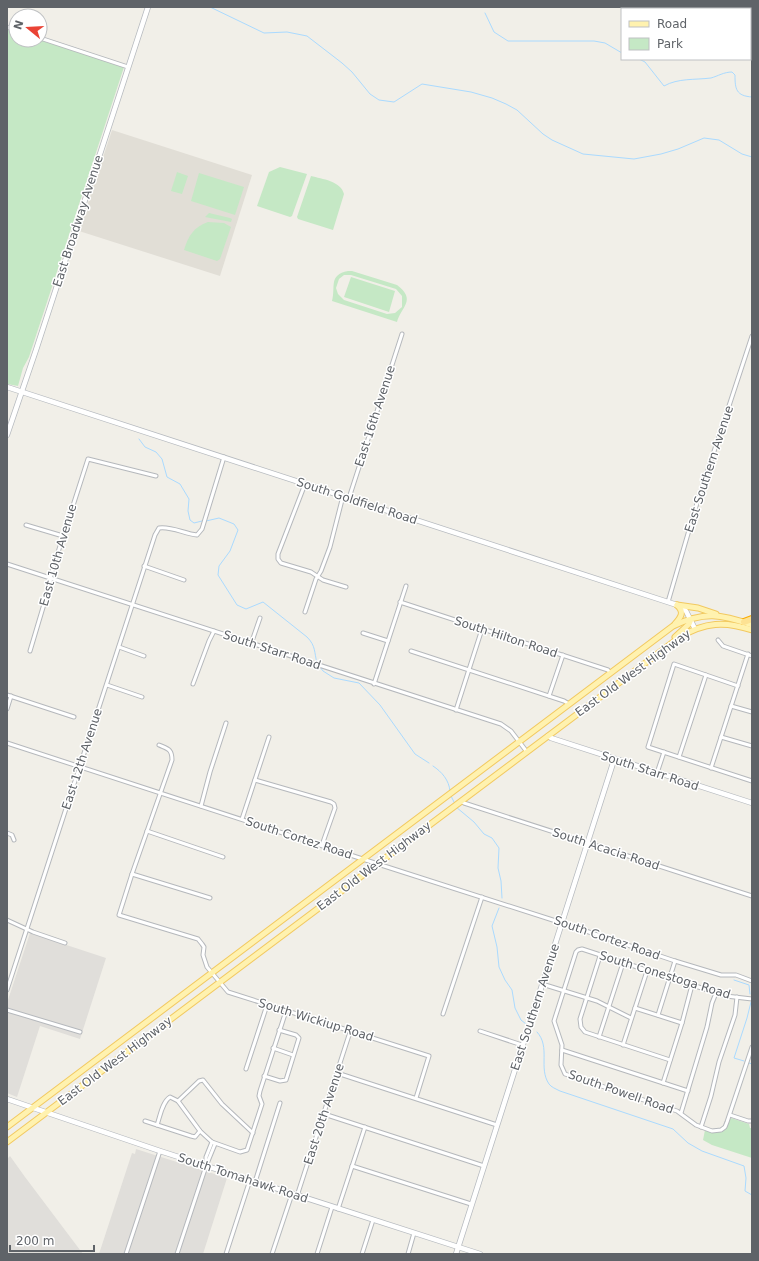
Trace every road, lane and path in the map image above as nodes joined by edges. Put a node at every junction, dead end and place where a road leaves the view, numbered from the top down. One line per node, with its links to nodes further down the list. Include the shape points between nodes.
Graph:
1 (148, 7): 3 (main road, East Broadway Avenue)
2 (48, 41): 3 (street)
3 (128, 66): 7 (main road, East Broadway Avenue)
4 (402, 334): 13 (street, East 16th Avenue)
5 (752, 336): 24 (street, East Southern Avenue, via 697,503)
6 (7, 387): 7 (main road, South Goldfield Road)
7 (22, 392): 8 (main road, East Broadway Avenue); 9 (main road, South Goldfield Road)
8 (7, 435)
9 (224, 458): 11 (main road, South Goldfield Road); 17 (street, East 12th Avenue, via 202,529 197,534 190,534 159,528 154,535)
10 (156, 476): 15 (street, East 10th Avenue, via 88,459)
11 (305, 484): 12 (main road, South Goldfield Road); 18 (street, via 278,559)
12 (343, 496): 13 (main road, South Goldfield Road); 18 (street, via 330,547)
13 (349, 498): 24 (main road, South Goldfield Road)
14 (26, 525): 15 (street)
15 (63, 536): 19 (street, East 10th Avenue)
16 (7, 564): 19 (street, South Starr Road)
17 (144, 566): 20 (street); 25 (street, East 12th Avenue)
18 (318, 577): 22 (street); 27 (street)
19 (51, 578): 25 (street, South Starr Road); 44 (street, East 10th Avenue)
20 (184, 580)
21 (406, 586): 23 (street)
22 (346, 588)
23 (400, 602): 35 (street, South Hilton Road); 41 (street)
24 (668, 602): 26 (main road, South Goldfield Road)
25 (133, 605): 38 (street, South Starr Road); 43 (street, East 12th Avenue)
26 (677, 605): 28 (main road, via 698,608); 30 (main road, South Goldfield Road, via 686,611); 34 (main road, via 682,610 682,615)
27 (305, 612)
28 (725, 617): 30 (main road, East Old West Highway); 32 (main road, East Old West Highway)
29 (260, 618): 42 (street)
30 (691, 619): 34 (main road, East Old West Highway); 36 (main road, South Goldfield Road); 46 (main road)
31 (752, 619): 32 (highway)
32 (744, 622): 33 (main road, East Old West Highway)
33 (752, 625)
34 (673, 626): 51 (main road, East Old West Highway)
35 (482, 629): 47 (street, South Hilton Road); 50 (street)
36 (694, 629): 37 (main road, East Old West Highway, via 720,624); 46 (main road, East Old West Highway)
37 (752, 630)
38 (214, 631): 42 (street, South Starr Road); 53 (street)
39 (363, 633): 41 (street)
40 (718, 640): 48 (street, via 724,646)
41 (388, 641): 54 (street)
42 (251, 644): 54 (street, South Starr Road)
43 (119, 647): 49 (street); 55 (street, East 12th Avenue)
44 (30, 651)
45 (411, 651): 50 (street)
46 (660, 651): 68 (main road, East Old West Highway)
47 (563, 655): 51 (street, South Hilton Road, via 608,670); 59 (street)
48 (750, 655): 56 (street)
49 (144, 656)
50 (468, 670): 59 (street); 64 (street)
51 (610, 673): 61 (main road, East Old West Highway)
52 (706, 675): 56 (street); 76 (street, via 674,664 648,747); 77 (street)
53 (193, 684)
54 (374, 684): 64 (street, South Starr Road)
55 (107, 685): 60 (street); 79 (street, East 12th Avenue)
56 (738, 686): 62 (street)
57 (7, 695): 58 (street)
58 (11, 696): 63 (street); 66 (street)
59 (549, 696): 61 (street)
60 (142, 697)
61 (569, 704): 71 (main road, East Old West Highway)
62 (731, 706): 65 (street); 70 (street)
63 (7, 709)
64 (456, 710): 71 (street, South Starr Road, via 504,726)
65 (752, 712)
66 (74, 717)
67 (226, 723): 87 (street)
68 (548, 736): 75 (main road, East Old West Highway); 78 (main road, South Starr Road)
69 (269, 737): 82 (street)
70 (721, 737): 74 (street); 80 (street)
71 (519, 742): 75 (street, South Starr Road); 95 (main road, East Old West Highway)
72 (7, 743): 79 (street, South Cortez Road)
73 (159, 745): 84 (street, via 172,754)
74 (752, 746)
75 (527, 752): 86 (main road, East Old West Highway)
76 (664, 752): 77 (street); 81 (street)
77 (679, 757): 80 (street)
78 (614, 760): 81 (main road, South Starr Road); 92 (main road, East Southern Avenue)
79 (79, 766): 84 (street, South Cortez Road); 103 (street, East 12th Avenue)
80 (711, 768): 83 (street)
81 (657, 773): 85 (main road, South Starr Road)
82 (255, 780): 88 (street); 93 (street, via 334,804 335,808)
83 (752, 781)
84 (161, 792): 87 (street, South Cortez Road); 89 (street)
85 (752, 803)
86 (457, 804): 92 (street, South Acacia Road, via 464,803); 96 (main road, East Old West Highway)
87 (201, 806): 88 (street, South Cortez Road)
88 (242, 819): 93 (street, South Cortez Road)
89 (147, 831): 94 (street); 97 (street)
90 (7, 833): 91 (street, via 12,835)
91 (14, 840)
92 (587, 842): 98 (street, South Acacia Road); 102 (main road, East Southern Avenue)
93 (322, 845): 95 (street, South Cortez Road)
94 (223, 857)
95 (364, 859): 96 (street, South Cortez Road); 109 (main road, East Old West Highway)
96 (377, 864): 99 (street, South Cortez Road); 112 (main road, East Old West Highway)
97 (132, 874): 100 (street); 109 (street, South Wickiup Road, via 119,915 198,939 204,947 204,962)
98 (752, 896)
99 (482, 897): 102 (street, South Cortez Road); 126 (street)
100 (210, 898)
101 (7, 920): 103 (street)
102 (562, 923): 106 (street, South Cortez Road); 113 (main road, East Southern Avenue)
103 (27, 929): 104 (street); 115 (street, East 12th Avenue)
104 (65, 943)
105 (600, 956): 107 (street, South Conestoga Road); 116 (street, South Conestoga Road, via 582,949 578,950); 118 (street)
106 (675, 961): 110 (street); 111 (street, South Cortez Road)
107 (624, 963): 108 (street, South Conestoga Road); 122 (street)
108 (646, 971): 110 (street, South Conestoga Road); 123 (street)
109 (212, 972): 112 (street, South Wickiup Road); 151 (main road, East Old West Highway)
110 (670, 978): 114 (street, South Conestoga Road); 127 (street)
111 (752, 981)
112 (219, 982): 121 (street, South Wickiup Road, via 228,992); 152 (main road, East Old West Highway)
113 (542, 984): 116 (street); 135 (main road, East Southern Avenue)
114 (692, 985): 117 (street, South Conestoga Road); 129 (street)
115 (7, 990)
116 (564, 991): 118 (street); 139 (street, via 554,1020)
117 (716, 993): 119 (street, South Conestoga Road); 146 (street)
118 (586, 998): 122 (street); 134 (street, via 580,1019 581,1027 585,1032)
119 (737, 998): 120 (street, South Conestoga Road); 162 (street, via 735,1015)
120 (752, 998)
121 (267, 1005): 125 (street, South Wickiup Road); 142 (street)
122 (609, 1008): 128 (street); 134 (street)
123 (635, 1008): 127 (street); 128 (street)
124 (7, 1010): 132 (street)
125 (286, 1011): 130 (street); 133 (street, South Wickiup Road)
126 (443, 1014)
127 (658, 1015): 129 (street)
128 (631, 1018): 136 (street)
129 (682, 1023): 141 (street)
130 (280, 1030): 138 (street); 140 (street, via 299,1038)
131 (480, 1031): 135 (street)
132 (80, 1032)
133 (350, 1032): 143 (street, East 20th Avenue); 147 (street, South Wickiup Road, via 429,1056)
134 (600, 1037): 136 (street)
135 (522, 1045): 158 (main road, East Southern Avenue)
136 (623, 1045): 141 (street)
137 (752, 1047): 155 (street)
138 (273, 1048): 140 (street); 144 (street)
139 (562, 1050): 145 (street); 153 (street, South Powell Road, via 561,1065 563,1072 569,1076)
140 (293, 1055): 144 (street, via 284,1081)
141 (670, 1060): 145 (street)
142 (246, 1069)
143 (337, 1073): 147 (street); 154 (street, East 20th Avenue)
144 (264, 1076): 164 (street, via 259,1096 262,1104)
145 (663, 1083): 146 (street)
146 (688, 1091): 153 (street)
147 (416, 1098): 158 (street)
148 (7, 1099): 151 (main road, South Tomahawk Road)
149 (178, 1101): 159 (street, via 167,1098); 163 (street); 164 (street, via 203,1080 222,1104)
150 (280, 1103): 171 (street)
151 (32, 1108): 152 (main road, South Tomahawk Road); 160 (main road, East Old West Highway)
152 (46, 1112): 165 (main road, East Old West Highway); 167 (main road, South Tomahawk Road)
153 (681, 1113): 162 (street, South Powell Road)
154 (324, 1114): 161 (street); 173 (street, East 20th Avenue)
155 (730, 1115): 157 (street); 162 (street, South Powell Road, via 721,1130 712,1131)
156 (145, 1121): 159 (street)
157 (752, 1121)
158 (497, 1124): 170 (main road, East Southern Avenue)
159 (157, 1125): 163 (street, via 191,1136)
160 (7, 1127)
161 (365, 1127): 169 (street); 170 (street)
162 (701, 1127)
163 (200, 1131): 166 (street)
164 (253, 1133): 166 (street, via 246,1152)
165 (7, 1142)
166 (213, 1143): 168 (street)
167 (160, 1151): 168 (main road, South Tomahawk Road); 180 (street)
168 (206, 1166): 171 (main road, South Tomahawk Road); 181 (street)
169 (352, 1166): 174 (street); 176 (street)
170 (484, 1166): 174 (main road, East Southern Avenue)
171 (252, 1181): 172 (main road, South Tomahawk Road); 182 (street)
172 (292, 1194): 173 (main road, South Tomahawk Road); 183 (street)
173 (297, 1196): 175 (main road, South Tomahawk Road)
174 (472, 1204): 179 (main road, East Southern Avenue)
175 (332, 1207): 176 (main road, South Tomahawk Road); 184 (street)
176 (338, 1209): 177 (main road, South Tomahawk Road)
177 (373, 1220): 178 (main road, South Tomahawk Road); 185 (street)
178 (414, 1233): 179 (main road, South Tomahawk Road); 186 (street)
179 (458, 1247): 187 (main road, East Southern Avenue); 188 (main road, South Tomahawk Road)
180 (126, 1254)
181 (177, 1254)
182 (226, 1254)
183 (272, 1254)
184 (317, 1254)
185 (362, 1254)
186 (408, 1254)
187 (456, 1254)
188 (480, 1254)

